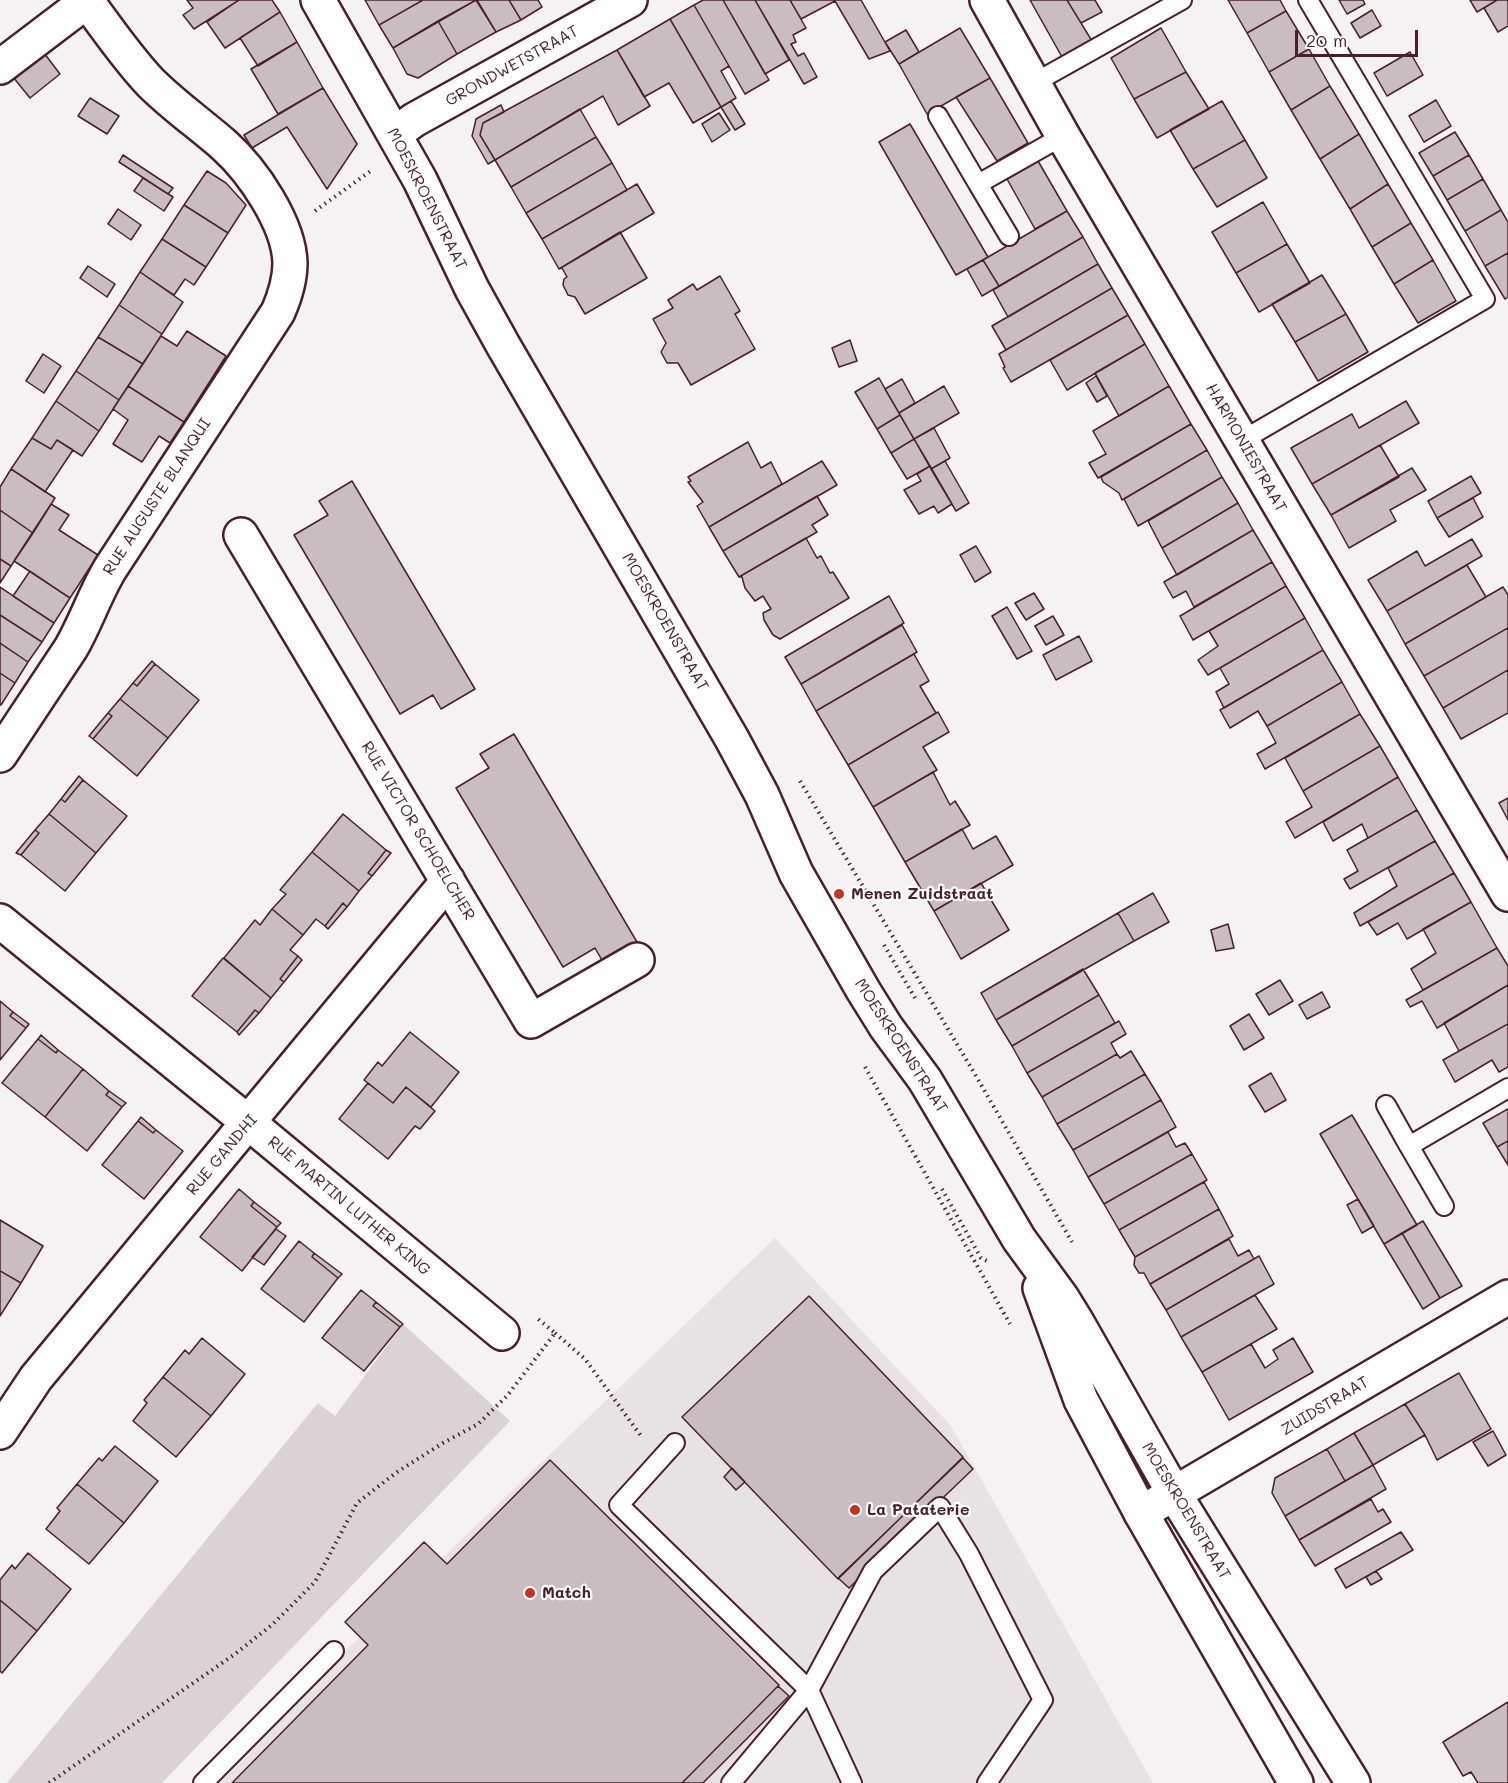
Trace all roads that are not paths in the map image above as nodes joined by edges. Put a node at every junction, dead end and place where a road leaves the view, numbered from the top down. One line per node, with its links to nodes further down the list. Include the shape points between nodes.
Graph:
1 (87, 0): 7 (street); 16 (street, RUE AUGUSTE BLANQUI, via 149,82 243,163 283,233 290,261 289,280 278,312 110,569 82,630)
2 (318, 0): 10 (street, MOESKROENSTRAAT)
3 (630, 0): 10 (street, GRONDWETSTRAAT)
4 (987, 0): 8 (street, HARMONIESTRAAT)
5 (1182, 0): 8 (lane)
6 (1308, 0): 14 (lane, via 1485,299)
7 (0, 67)
8 (1034, 83): 11 (street, HARMONIESTRAAT)
9 (939, 116): 12 (lane)
10 (395, 134): 26 (street, MOESKROENSTRAAT, via 503,345 732,739 814,906 881,1018 931,1090)
11 (1063, 136): 12 (lane); 14 (street, HARMONIESTRAAT)
12 (978, 184): 13 (lane)
13 (1009, 236)
14 (1241, 441): 18 (street, HARMONIESTRAAT)
15 (241, 535): 17 (street, RUE VICTOR SCHOELCHER)
16 (0, 756)
17 (448, 881): 20 (street, RUE VICTOR SCHOELCHER, via 531,1021); 23 (street, RUE GANDHI)
18 (1508, 894)
19 (0, 921): 23 (street, RUE MARTIN LUTHER KING)
20 (637, 960)
21 (1508, 1088): 24 (lane)
22 (1386, 1105): 24 (lane)
23 (249, 1123): 28 (street, RUE MARTIN LUTHER KING); 29 (street, RUE GANDHI, via 36,1378)
24 (1409, 1146): 25 (lane)
25 (1444, 1206)
26 (1019, 1239): 31 (street, MOESKROENSTRAAT, via 1078,1324); 32 (street, MOESKROENSTRAAT, via 1081,1400)
27 (1508, 1298): 31 (street, ZUIDSTRAAT)
28 (502, 1333)
29 (0, 1432)
30 (675, 1443): 34 (lane, via 619,1505)
31 (1175, 1495): 32 (street, ZUIDSTRAAT); 40 (street, MOESKROENSTRAAT)
32 (1141, 1513): 39 (street, MOESKROENSTRAAT)
33 (334, 1651): 35 (lane)
34 (809, 1690): 36 (lane); 37 (lane); 38 (lane, via 873,1571 940,1507 969,1554 1043,1700)
35 (202, 1783)
36 (730, 1783)
37 (852, 1783)
38 (987, 1783)
39 (1296, 1783)
40 (1353, 1783)

